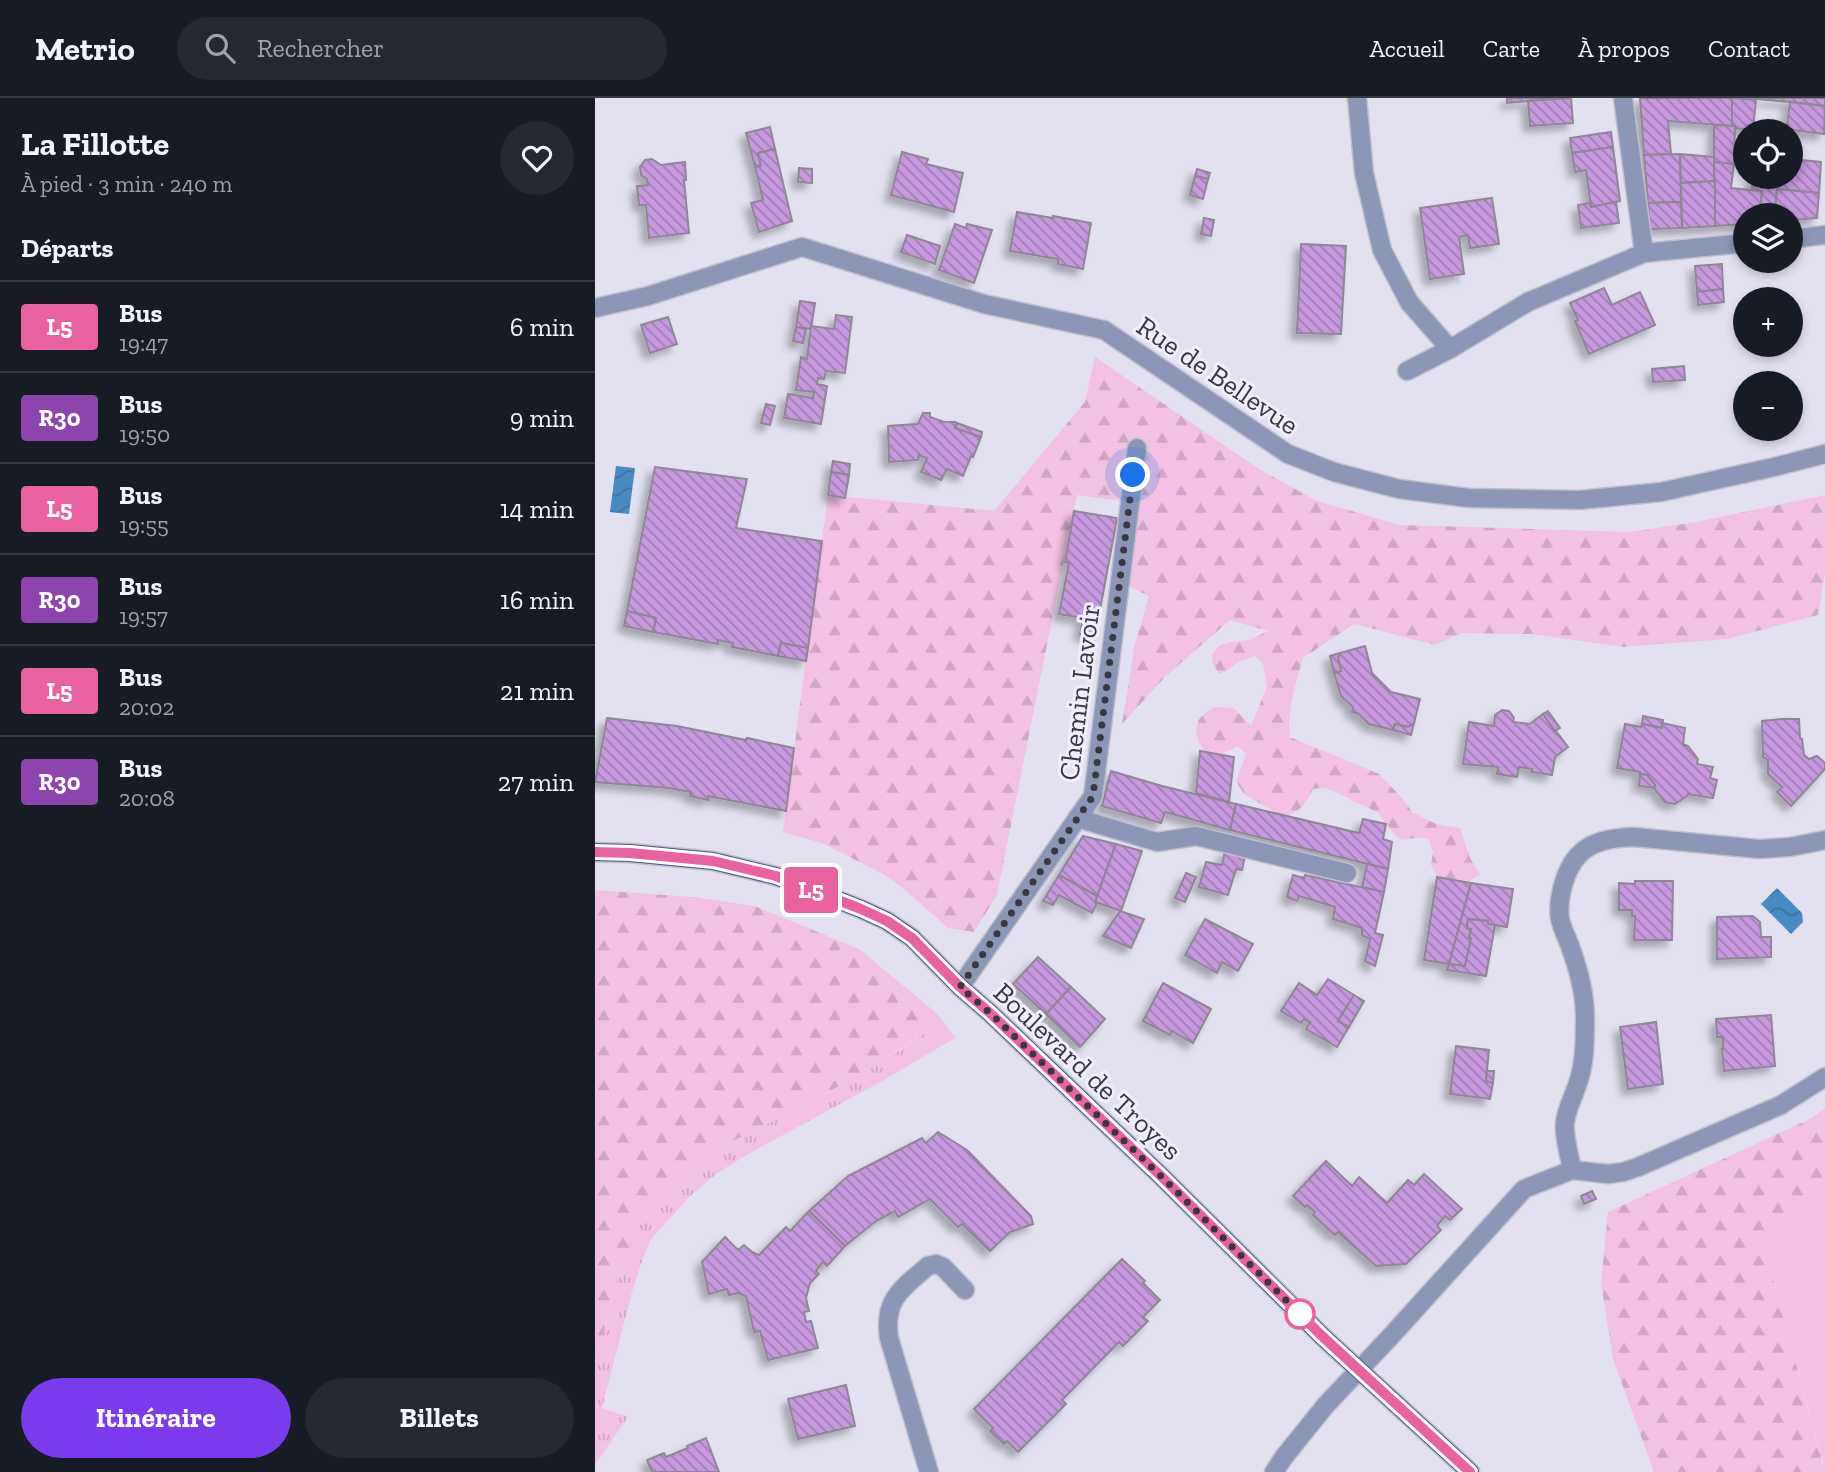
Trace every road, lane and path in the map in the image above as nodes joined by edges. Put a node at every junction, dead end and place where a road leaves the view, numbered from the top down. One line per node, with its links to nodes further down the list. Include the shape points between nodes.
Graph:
1 (1357, 98): 8 (street, via 1364,173 1382,250 1409,302)
2 (1623, 98): 6 (street)
3 (1825, 235): 4 (street)
4 (1803, 238)
5 (1733, 244): 6 (street)
6 (1644, 253): 8 (street, via 1528,302)
7 (595, 308): 11 (street, Rue de Bellevue, via 802,247 984,304 1104,330 1288,454 1399,489 1469,498 1580,500 1661,492)
8 (1450, 349): 9 (street)
9 (1407, 371)
10 (1137, 448): 12 (street, Chemin Lavoir, via 1093,796)
11 (1825, 454)
12 (1077, 818): 15 (street, via 1157,842 1196,836); 16 (street, Chemin Lavoir)
13 (1825, 840): 18 (street, via 1759,849 1619,838 1580,852 1568,867 1559,895 1560,922 1581,982 1585,1013 1581,1075 1564,1124)
14 (595, 852): 16 (main road, Boulevard de Troyes, via 713,861 776,876 887,921 912,938)
15 (1347, 873)
16 (960, 987): 20 (main road, Boulevard de Troyes)
17 (1825, 1077): 18 (street, via 1781,1105 1638,1167 1608,1174)
18 (1572, 1170): 20 (street, via 1524,1189)
19 (965, 1290): 21 (street, via 936,1264 895,1295 889,1310 889,1338)
20 (1359, 1370): 22 (street); 23 (main road, Boulevard de Troyes)
21 (929, 1472)
22 (1274, 1472)
23 (1470, 1472)

